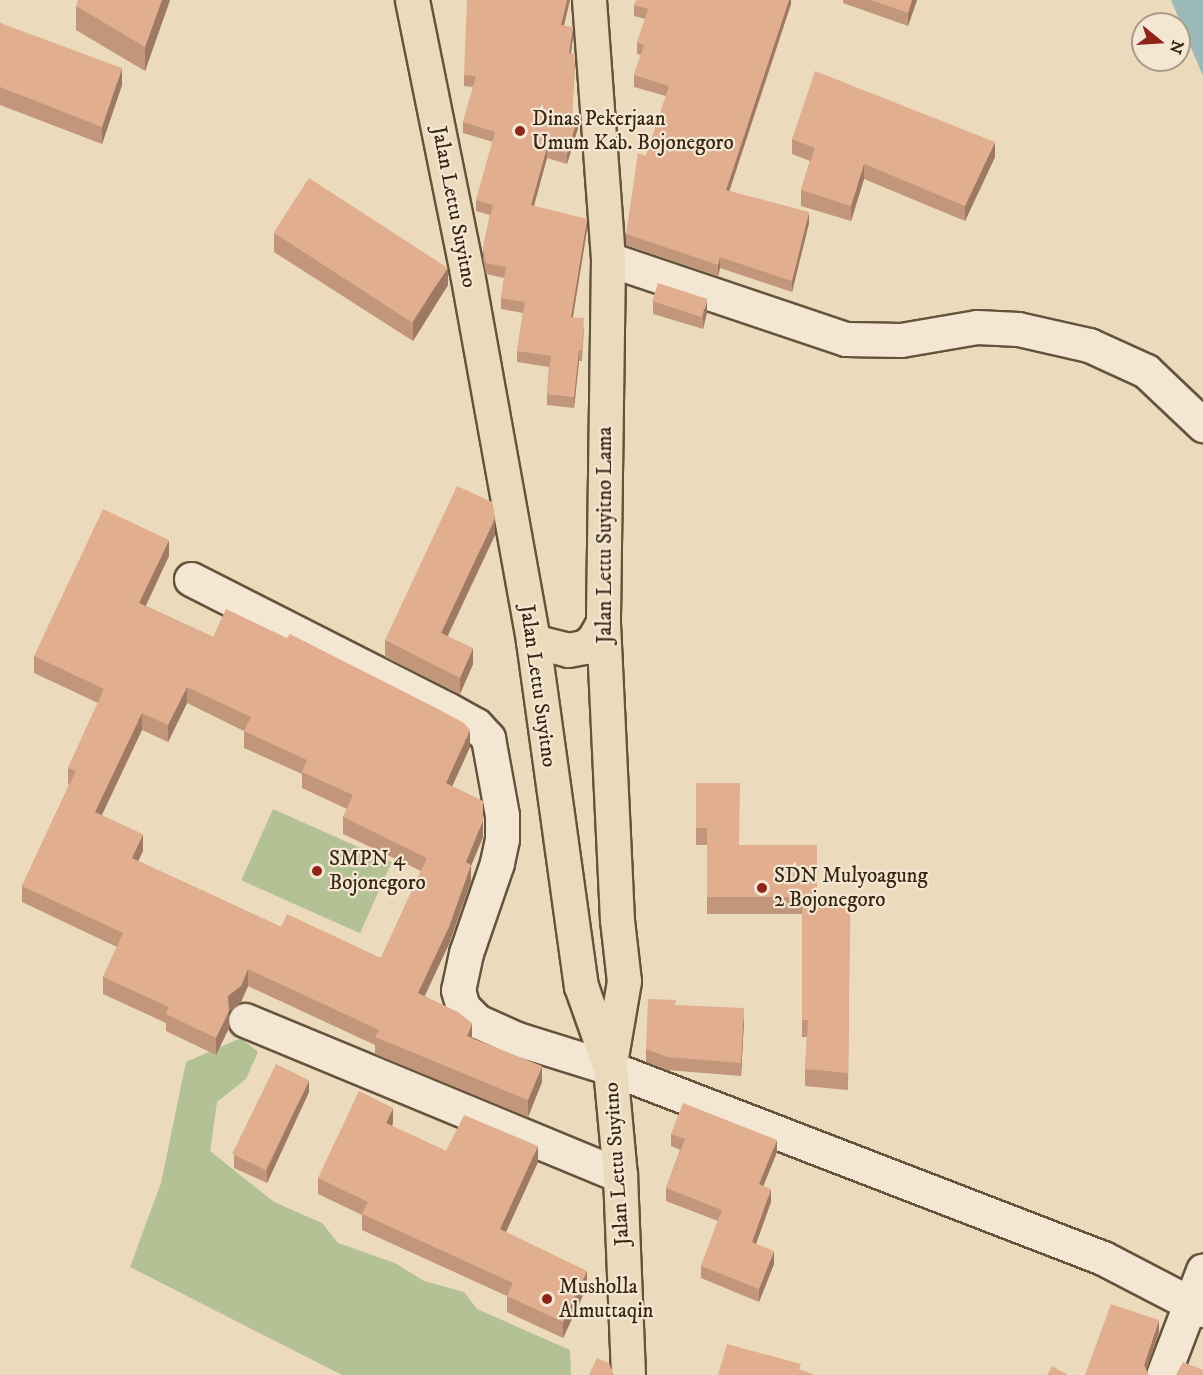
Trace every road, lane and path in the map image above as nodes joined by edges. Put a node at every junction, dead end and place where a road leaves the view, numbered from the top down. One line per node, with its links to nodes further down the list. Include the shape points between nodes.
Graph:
1 (412, 0): 7 (main road, Jalan Lettu Suyitno, via 467,273)
2 (589, 0): 3 (main road, Jalan Lettu Suyitno Lama)
3 (608, 259): 4 (street, via 846,339 901,340 978,327 1018,329 1089,345 1146,371); 6 (main road, Jalan Lettu Suyitno Lama)
4 (1203, 425)
5 (191, 579): 9 (street, via 447,709 476,725 488,738 502,815 502,839 461,974 460,1002 472,1017 496,1031)
6 (603, 622): 7 (main road, via 593,640 584,646 568,650); 9 (main road, Jalan Lettu Suyitno Lama, via 617,920 624,981)
7 (533, 641): 9 (main road, Jalan Lettu Suyitno, via 581,986)
8 (245, 1020): 10 (street)
9 (609, 1068): 10 (main road, Jalan Lettu Suyitno); 12 (street, via 1103,1258)
10 (620, 1175): 13 (main road, Jalan Lettu Suyitno)
11 (1203, 1270): 12 (street)
12 (1196, 1306): 14 (street)
13 (628, 1375)
14 (1163, 1375)

